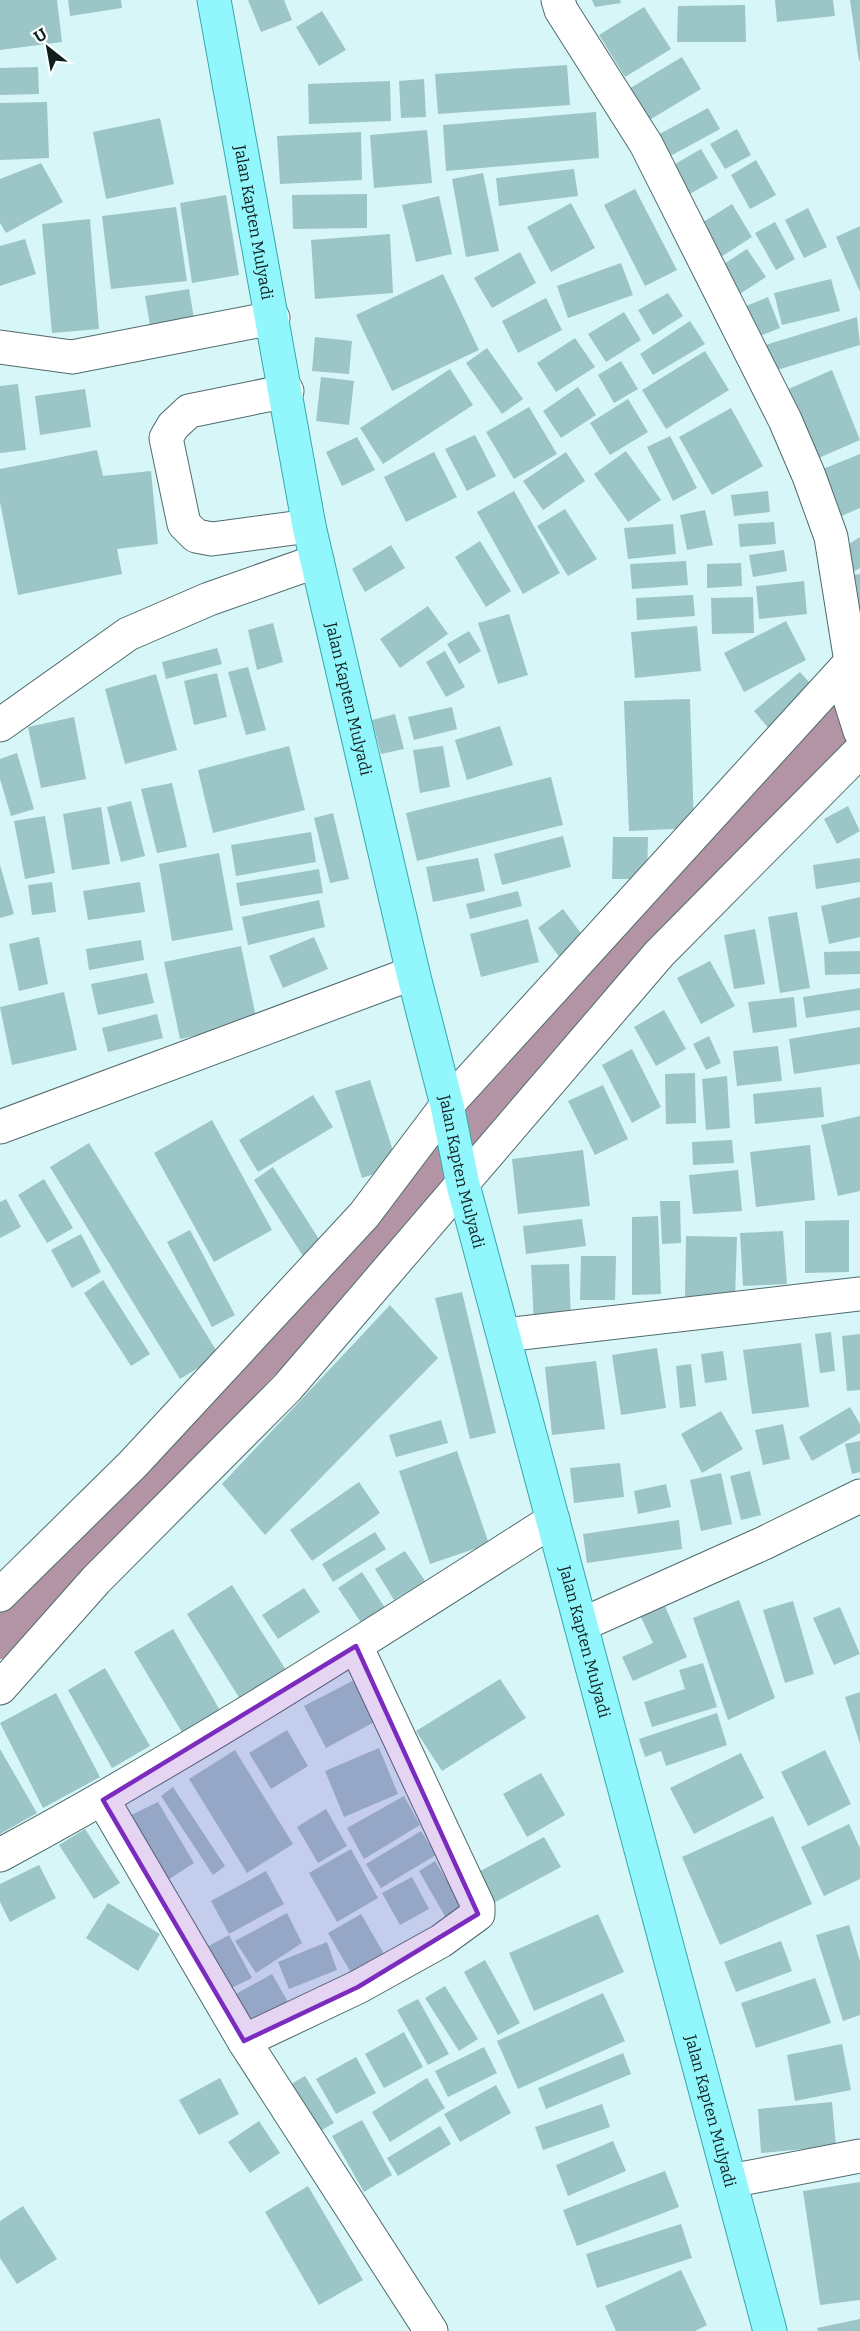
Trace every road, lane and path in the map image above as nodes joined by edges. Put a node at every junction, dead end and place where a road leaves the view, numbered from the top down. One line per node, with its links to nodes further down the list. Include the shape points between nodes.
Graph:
1 (214, 0): 3 (main road, Jalan Kapten Mulyadi)
2 (558, 0): 8 (street, via 646,144 785,420 831,537)
3 (273, 318): 4 (street, via 72,357); 5 (main road, Jalan Kapten Mulyadi)
4 (0, 347)
5 (287, 390): 6 (main road, Jalan Kapten Mulyadi); 6 (street, via 189,411 166,438 184,524 196,536 212,539)
6 (309, 526): 7 (main road, Jalan Kapten Mulyadi)
7 (317, 561): 9 (street, via 209,599 128,634); 12 (main road, Jalan Kapten Mulyadi)
8 (853, 668): 10 (street); 13 (street)
9 (0, 725)
10 (860, 730)
11 (860, 751): 15 (street, via 659,954)
12 (413, 973): 13 (main road, Jalan Kapten Mulyadi); 14 (street)
13 (448, 1111): 15 (main road, Jalan Kapten Mulyadi); 20 (street, via 364,1215 133,1464)
14 (0, 1127)
15 (462, 1180): 17 (main road, Jalan Kapten Mulyadi); 23 (street, via 287,1388 96,1580)
16 (860, 1294): 17 (street)
17 (504, 1335): 19 (main road, Jalan Kapten Mulyadi)
18 (860, 1496): 21 (street)
19 (553, 1520): 21 (main road, Jalan Kapten Mulyadi); 22 (street)
20 (0, 1595)
21 (581, 1625): 28 (main road, Jalan Kapten Mulyadi)
22 (356, 1646): 24 (street); 26 (street, via 478,1906 478,1914 441,1941 358,1987)
23 (0, 1688)
24 (103, 1800): 25 (street); 26 (street)
25 (0, 1855)
26 (244, 2041): 29 (street)
27 (860, 2156): 28 (street)
28 (730, 2181): 30 (main road, Jalan Kapten Mulyadi)
29 (431, 2331)
30 (770, 2331)

